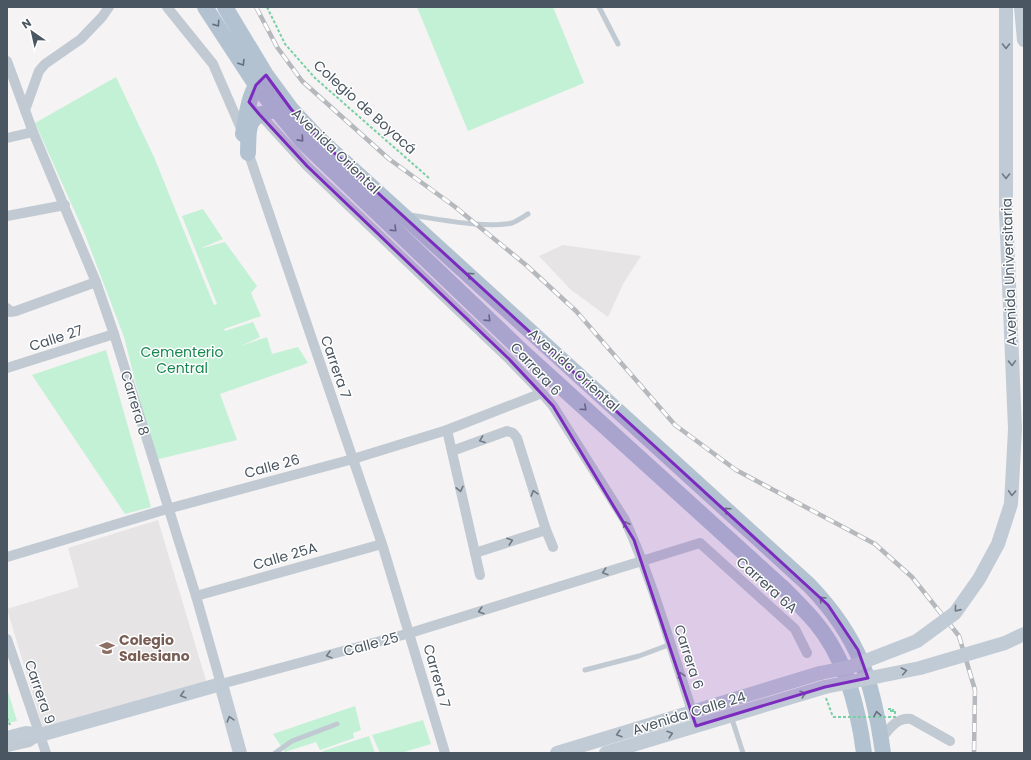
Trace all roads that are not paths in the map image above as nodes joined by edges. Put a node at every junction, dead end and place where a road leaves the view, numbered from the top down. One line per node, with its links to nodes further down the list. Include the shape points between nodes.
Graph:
1 (109, 7): 13 (street, via 81,39 39,70)
2 (167, 7): 16 (street, Carrera 7, via 213,64)
3 (205, 7): 11 (main road, Avenida Oriental, one-way to 11)
4 (226, 7): 11 (main road, Avenida Oriental)
5 (599, 7): 9 (lane)
6 (1006, 7): 47 (main road, Avenida Universitaria, one-way to 47, bridge, via 1006,212 1015,429 1011,504 998,544 979,579 955,612 917,641 850,667)
7 (1021, 7): 8 (main road)
8 (1024, 40)
9 (618, 44)
10 (7, 61): 13 (street, Carrera 8)
11 (261, 80): 12 (main road); 14 (main road, Avenida Oriental); 20 (main road, Avenida Oriental, via 318,138)
12 (254, 108): 14 (main road); 16 (main road); 18 (main road, via 249,126); 27 (street, Carrera 6, via 307,166)
13 (25, 110): 15 (street, Carrera 8)
14 (275, 110): 67 (main road, Avenida Oriental, one-way to 67, via 302,142 525,354 784,589 817,623 837,654 853,696 860,720)
15 (33, 132): 17 (street); 19 (street, Carrera 8)
16 (243, 134): 18 (street, Carrera 7)
17 (7, 138)
18 (248, 153): 30 (street, Carrera 7)
19 (65, 205): 22 (street); 23 (street, Carrera 8)
20 (403, 214): 21 (lane, via 475,224 512,223); 58 (main road, Avenida Oriental, one-way to 20, via 871,689 858,650 828,605)
21 (528, 214)
22 (7, 216)
23 (96, 282): 24 (street, via 16,311); 25 (street, Carrera 8)
24 (9, 310)
25 (114, 334): 26 (street, Calle 27); 31 (street, Carrera 8)
26 (7, 368)
27 (542, 393): 28 (street, Calle 26); 38 (street, Carrera 6, one-way to 27, via 625,520 553,406)
28 (447, 430): 29 (street); 30 (street, Calle 26)
29 (452, 451): 32 (street, one-way to 29, via 517,438 513,433 506,431); 36 (street, one-way to 36)
30 (353, 459): 31 (street, Calle 26); 34 (street, Carrera 7)
31 (167, 509): 37 (street, Calle 26); 40 (street, Carrera 8)
32 (546, 530): 35 (street); 36 (street, one-way to 32)
33 (700, 543): 38 (street, Calle 25); 45 (street, Carrera 6A, via 795,629)
34 (382, 544): 40 (street, Calle 25A); 41 (street, Carrera 7)
35 (553, 547)
36 (475, 553): 39 (street)
37 (7, 557)
38 (642, 560): 41 (street, Calle 25, one-way to 41); 44 (street, Carrera 6)
39 (480, 575)
40 (196, 596): 48 (street, Carrera 8)
41 (410, 633): 48 (street, Calle 25, one-way to 48); 63 (street, Carrera 7)
42 (1024, 634): 50 (main road, Avenida Calle 24, one-way to 42, bridge, via 824,687 920,668 1005,643)
43 (7, 640): 55 (street, Carrera 9)
44 (671, 644): 46 (lane, via 639,656); 52 (street, Carrera 6, one-way to 44)
45 (807, 653)
46 (585, 670)
47 (820, 673): 49 (main road, Avenida Calle 24)
48 (221, 684): 55 (main road, Calle 25, one-way to 55); 61 (main road, Carrera 8, one-way to 48)
49 (777, 686): 50 (main road); 51 (main road, Avenida Calle 24)
50 (781, 700): 51 (main road, Avenida Calle 24)
51 (729, 708): 52 (main road, Avenida Calle 24); 54 (main road, Avenida Calle 24); 66 (lane)
52 (692, 712): 54 (street, Carrera 6); 64 (main road, Avenida Calle 24, one-way to 64)
53 (337, 724): 62 (lane, via 292,741)
54 (696, 726): 65 (main road, Avenida Calle 24, one-way to 54)
55 (40, 735): 56 (main road, Calle 25, via 26,733); 59 (street, Calle 25, via 29,742); 60 (street, Carrera 9)
56 (7, 738)
57 (950, 741): 58 (street, via 906,718 895,723)
58 (882, 746)
59 (7, 747)
60 (46, 753)
61 (240, 753)
62 (275, 753)
63 (445, 753)
64 (557, 753)
65 (606, 753)
66 (743, 753)
67 (864, 753)

